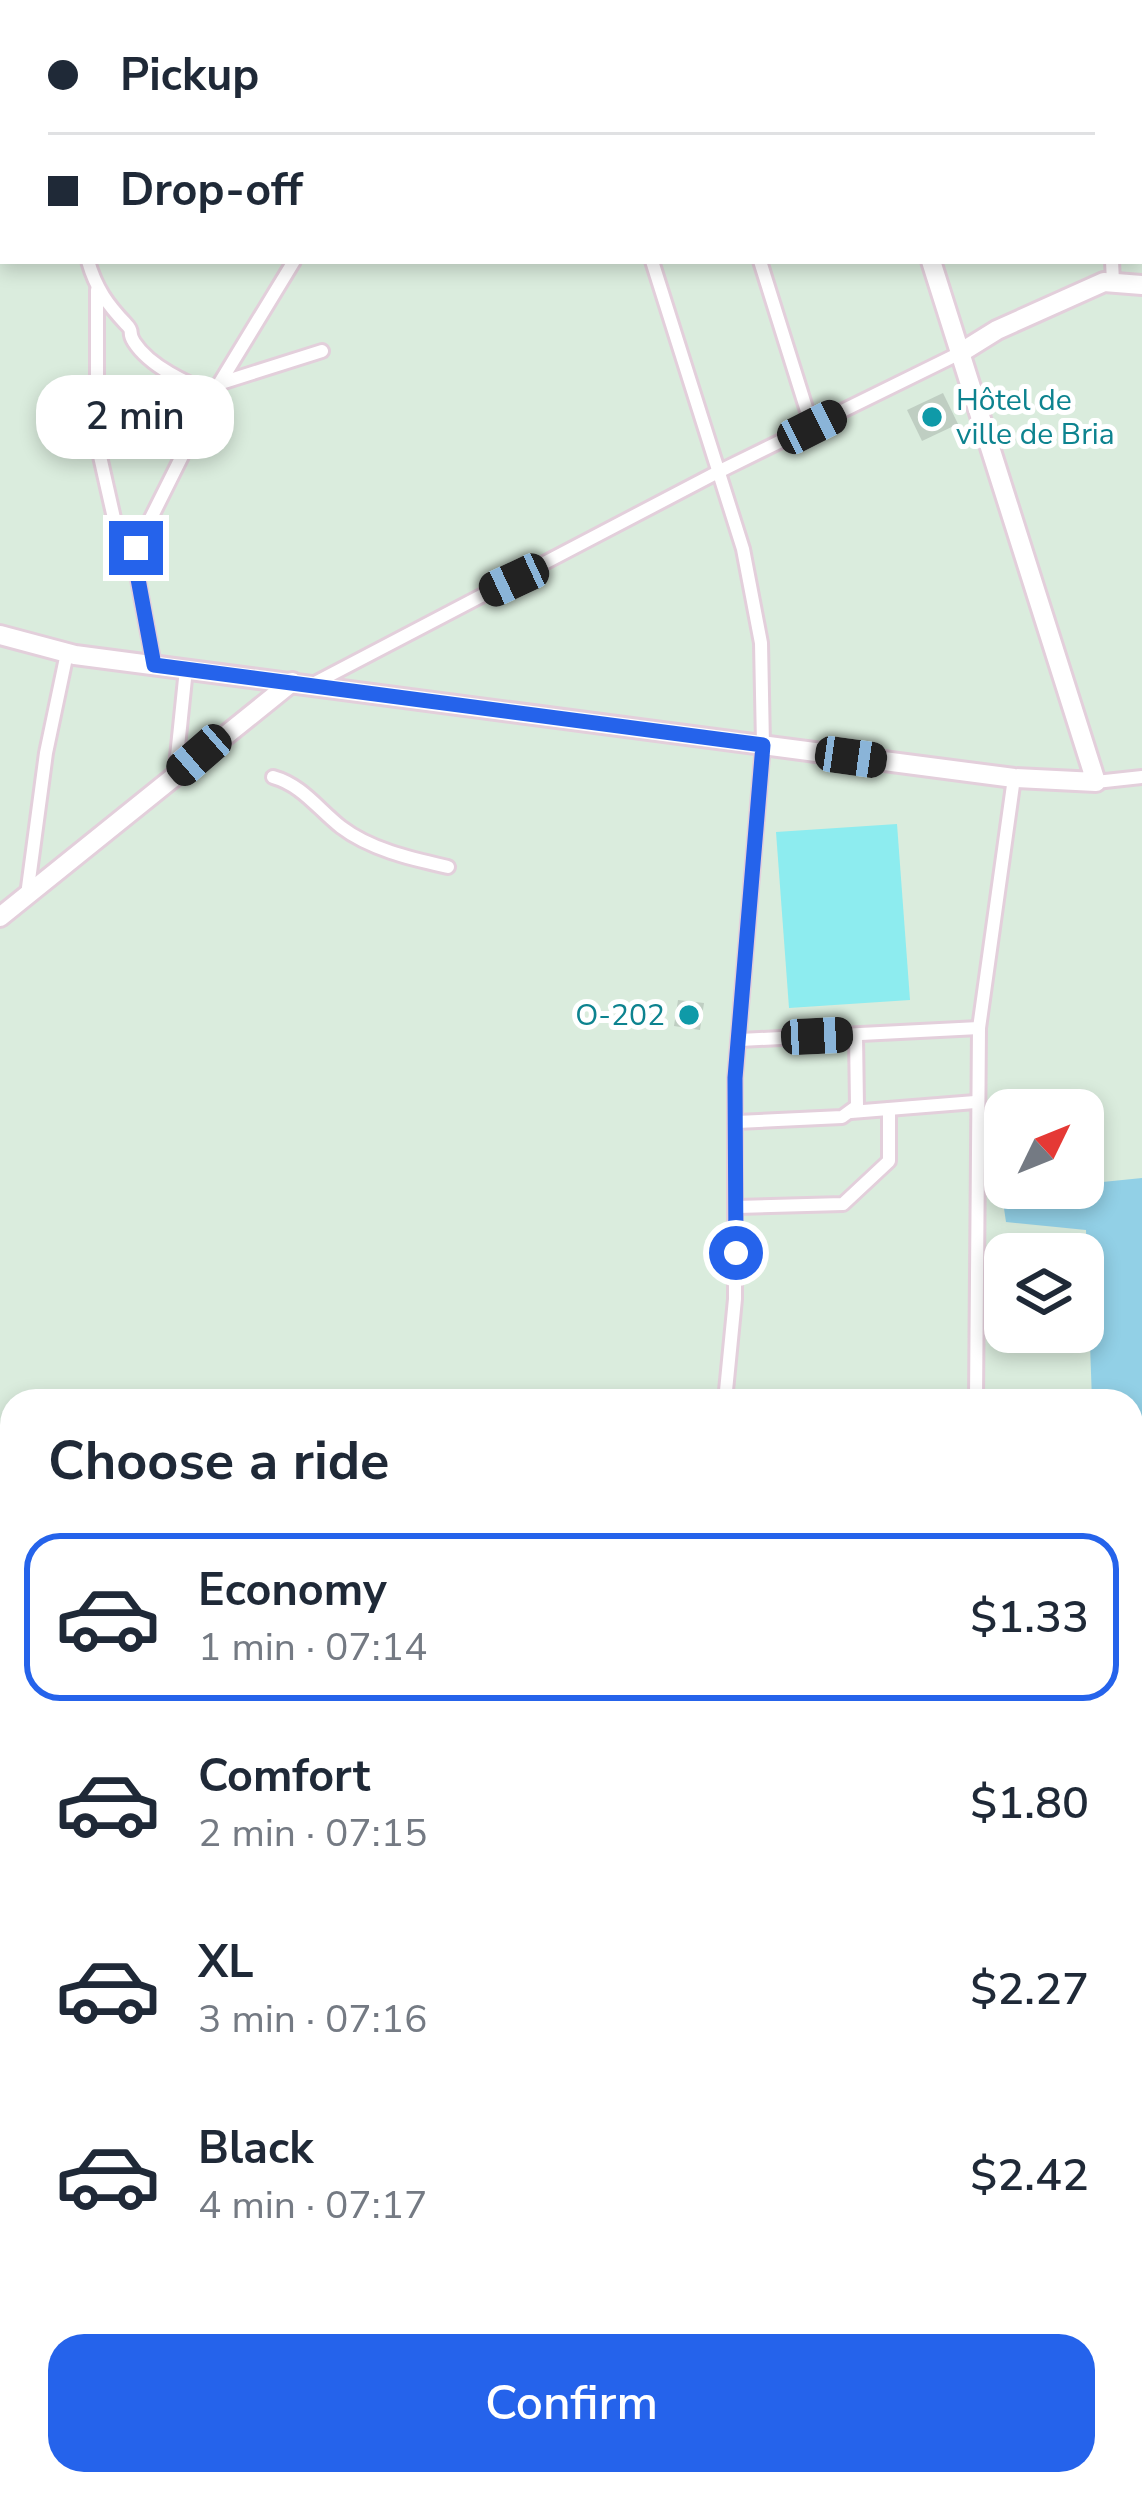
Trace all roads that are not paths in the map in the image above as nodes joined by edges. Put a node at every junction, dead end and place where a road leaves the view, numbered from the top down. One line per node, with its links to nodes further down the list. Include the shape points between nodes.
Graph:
1 (89, 264): 9 (street)
2 (292, 264): 14 (street)
3 (653, 264): 16 (street)
4 (761, 264): 15 (street)
5 (932, 264): 10 (main road)
6 (1112, 264): 7 (street)
7 (1113, 282): 8 (main road); 11 (main road)
8 (1142, 285)
9 (97, 290): 14 (street, via 137,345 179,380); 17 (street, via 98,443 116,527)
10 (952, 326): 11 (main road); 13 (main road)
11 (997, 330): 13 (main road)
12 (322, 351): 14 (street)
13 (960, 353): 15 (street); 29 (main road)
14 (217, 388): 17 (street)
15 (812, 427): 16 (street)
16 (718, 472): 23 (street); 24 (street, via 759,619)
17 (135, 561): 20 (street)
18 (0, 635): 19 (main road)
19 (67, 653): 20 (main road); 31 (street)
20 (154, 665): 21 (main road)
21 (186, 669): 22 (main road); 25 (street)
22 (292, 682): 23 (main road); 25 (main road)
23 (313, 683): 24 (main road)
24 (763, 745): 28 (main road); 35 (street)
25 (176, 776): 31 (main road)
26 (273, 777): 30 (street, via 295,784 343,828)
27 (1142, 777): 29 (street)
28 (1014, 778): 29 (main road); 33 (street)
29 (1096, 782)
30 (448, 868)
31 (26, 896): 32 (main road)
32 (0, 917)
33 (979, 1028): 34 (street); 36 (street)
34 (856, 1035): 35 (street); 38 (street, via 857,1106)
35 (740, 1040): 39 (street)
36 (975, 1102): 37 (street); 42 (street)
37 (889, 1108): 38 (street); 40 (street, via 889,1162 842,1204)
38 (849, 1112): 39 (street)
39 (737, 1122): 40 (street)
40 (737, 1207): 41 (street)
41 (726, 1389)
42 (976, 1389)

